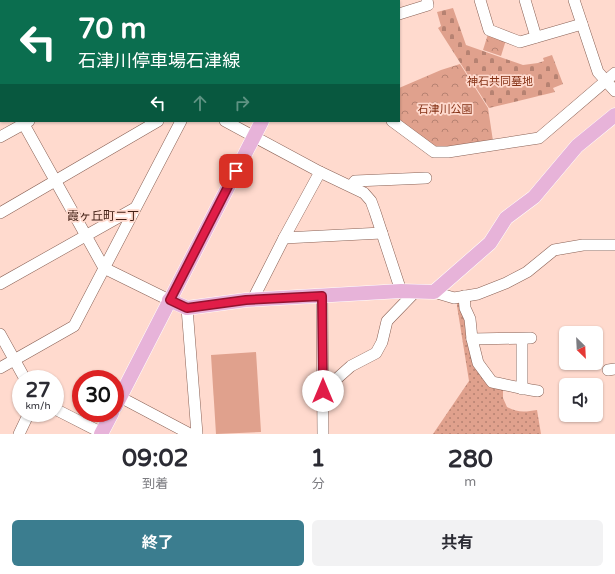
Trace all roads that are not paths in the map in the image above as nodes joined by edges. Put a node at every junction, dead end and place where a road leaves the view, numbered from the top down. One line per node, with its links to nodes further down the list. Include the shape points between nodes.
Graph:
1 (427, 0): 5 (street, via 428,5)
2 (480, 0): 7 (street, via 489,30 520,42)
3 (525, 0): 7 (street)
4 (574, 0): 6 (street)
5 (400, 14)
6 (582, 24): 7 (street); 8 (street, via 598,72)
7 (536, 37)
8 (611, 76): 9 (street); 16 (street, via 539,138 434,152)
9 (615, 91)
10 (615, 115): 32 (main road, via 577,146 534,197 506,218 490,244)
11 (25, 122): 18 (street); 21 (street)
12 (156, 122): 21 (street)
13 (180, 122): 23 (street)
14 (227, 122): 17 (street)
15 (262, 122): 17 (main road)
16 (393, 122)
17 (255, 136): 19 (street); 36 (main road)
18 (0, 138)
19 (320, 172): 22 (street); 27 (street)
20 (426, 178): 22 (street, via 355,181)
21 (55, 181): 24 (street); 26 (street)
22 (350, 186): 25 (street, via 364,193 371,201)
23 (136, 208): 26 (street); 29 (street)
24 (0, 213)
25 (382, 233): 27 (street); 31 (street)
26 (86, 235): 29 (street); 30 (street)
27 (284, 238): 35 (street)
28 (615, 245): 34 (street, via 583,245 554,250 527,272 506,283 488,291)
29 (104, 268): 36 (street); 40 (street, via 74,326)
30 (0, 284)
31 (408, 291): 32 (main road); 33 (main road); 45 (street, via 387,321 382,342 376,353 351,366)
32 (434, 292): 34 (street, via 454,298)
33 (322, 296): 35 (main road); 45 (street)
34 (464, 296): 39 (street)
35 (253, 299): 37 (main road)
36 (170, 300): 37 (main road); 44 (main road)
37 (187, 308): 54 (street)
38 (0, 334): 40 (street)
39 (472, 339): 43 (street, via 478,363 492,382); 43 (street, via 527,338)
40 (14, 360): 41 (street); 42 (street)
41 (0, 368)
42 (20, 370)
43 (522, 389): 46 (street)
44 (124, 390)
45 (323, 391): 55 (street)
46 (538, 391)
47 (124, 405): 53 (street)
48 (64, 414): 51 (street)
49 (25, 422): 52 (street)
50 (108, 422): 51 (main road)
51 (102, 433)
52 (19, 434)
53 (190, 434)
54 (197, 434)
55 (323, 434)

